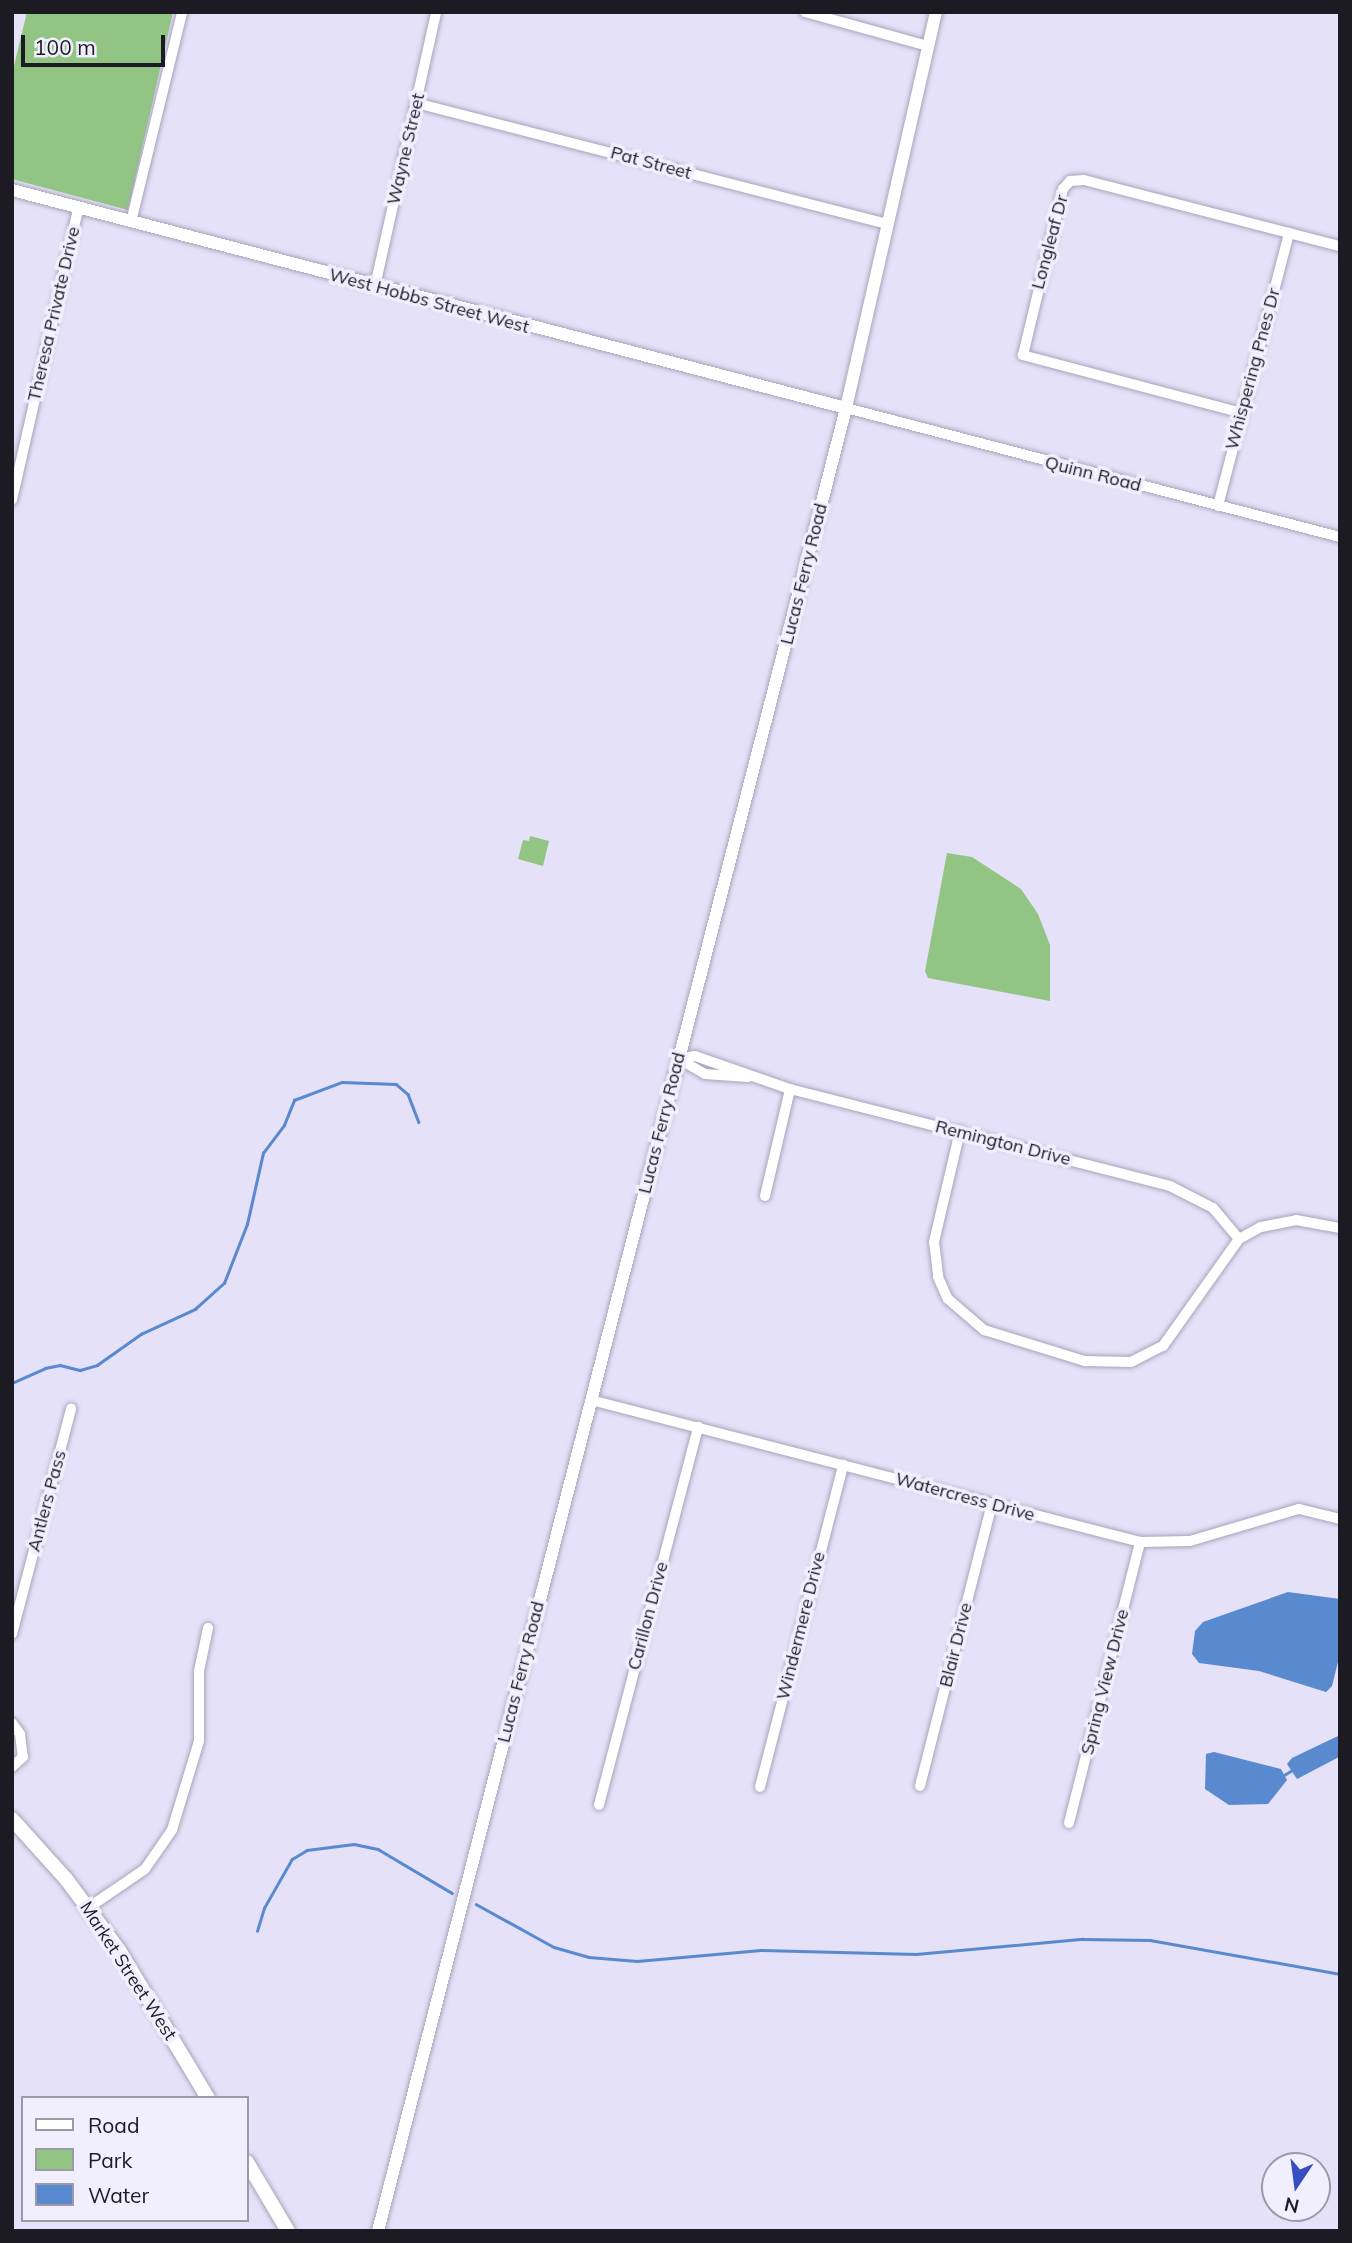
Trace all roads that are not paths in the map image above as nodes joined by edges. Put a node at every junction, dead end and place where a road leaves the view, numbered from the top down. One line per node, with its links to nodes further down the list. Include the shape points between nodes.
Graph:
1 (182, 12): 9 (street)
2 (436, 12): 6 (street, Wayne Street)
3 (805, 12): 5 (street)
4 (936, 12): 5 (street, Lucas Ferry Road)
5 (928, 46): 10 (street, Lucas Ferry Road)
6 (416, 103): 10 (street, Pat Street); 13 (street, Wayne Street)
7 (12, 190): 8 (street, West Hobbs Street West)
8 (78, 209): 9 (street, West Hobbs Street West); 16 (street, Theresa Private Drive)
9 (131, 222): 13 (street, West Hobbs Street West)
10 (886, 224): 14 (street, Lucas Ferry Road)
11 (1289, 233): 12 (street, Longleaf Dr); 15 (street, Whispering Pnes Dr); 15 (street, Longleaf Dr, via 1084,180 1070,181 1063,189 1023,355)
12 (1340, 246)
13 (375, 286): 14 (street, West Hobbs Street West)
14 (846, 408): 17 (street, Quinn Road); 19 (street, Lucas Ferry Road)
15 (1242, 413): 17 (street, Whispering Pnes Dr)
16 (12, 500)
17 (1218, 506): 18 (street, Quinn Road)
18 (1340, 537)
19 (679, 1059): 20 (street, Remington Drive, via 705,1074 749,1077); 25 (street, Lucas Ferry Road)
20 (790, 1089): 21 (street, Remington Drive); 22 (street)
21 (960, 1131): 24 (street, Remington Drive, via 1192,1195 1222,1216); 24 (street, via 934,1242 938,1277 948,1299 964,1317 1006,1339 1108,1364 1143,1358 1172,1337)
22 (765, 1196)
23 (1339, 1225): 24 (street, via 1296,1220 1261,1227)
24 (1239, 1239)
25 (591, 1400): 27 (street, Watercress Drive); 46 (street, Lucas Ferry Road)
26 (71, 1409): 33 (street, Antlers Pass)
27 (698, 1427): 28 (street, Watercress Drive); 39 (street, Carillon Drive)
28 (843, 1465): 29 (street, Watercress Drive); 38 (street, Windermere Drive)
29 (992, 1504): 31 (street, Watercress Drive); 37 (street, Blair Drive)
30 (1340, 1519): 31 (street, Watercress Drive, via 1299,1509 1190,1541)
31 (1140, 1542): 41 (street, Spring View Drive)
32 (208, 1628): 42 (street, via 199,1671 199,1741 172,1830 145,1869)
33 (12, 1634)
34 (12, 1723): 35 (street)
35 (17, 1746): 36 (street, via 23,1757)
36 (12, 1767)
37 (920, 1786)
38 (760, 1787)
39 (599, 1805)
40 (12, 1819): 42 (main road, Market Street West)
41 (1069, 1823)
42 (88, 1908): 43 (main road, Market Street West, via 120,1950)
43 (207, 2096)
44 (248, 2164): 45 (main road)
45 (288, 2231)
46 (378, 2231)

